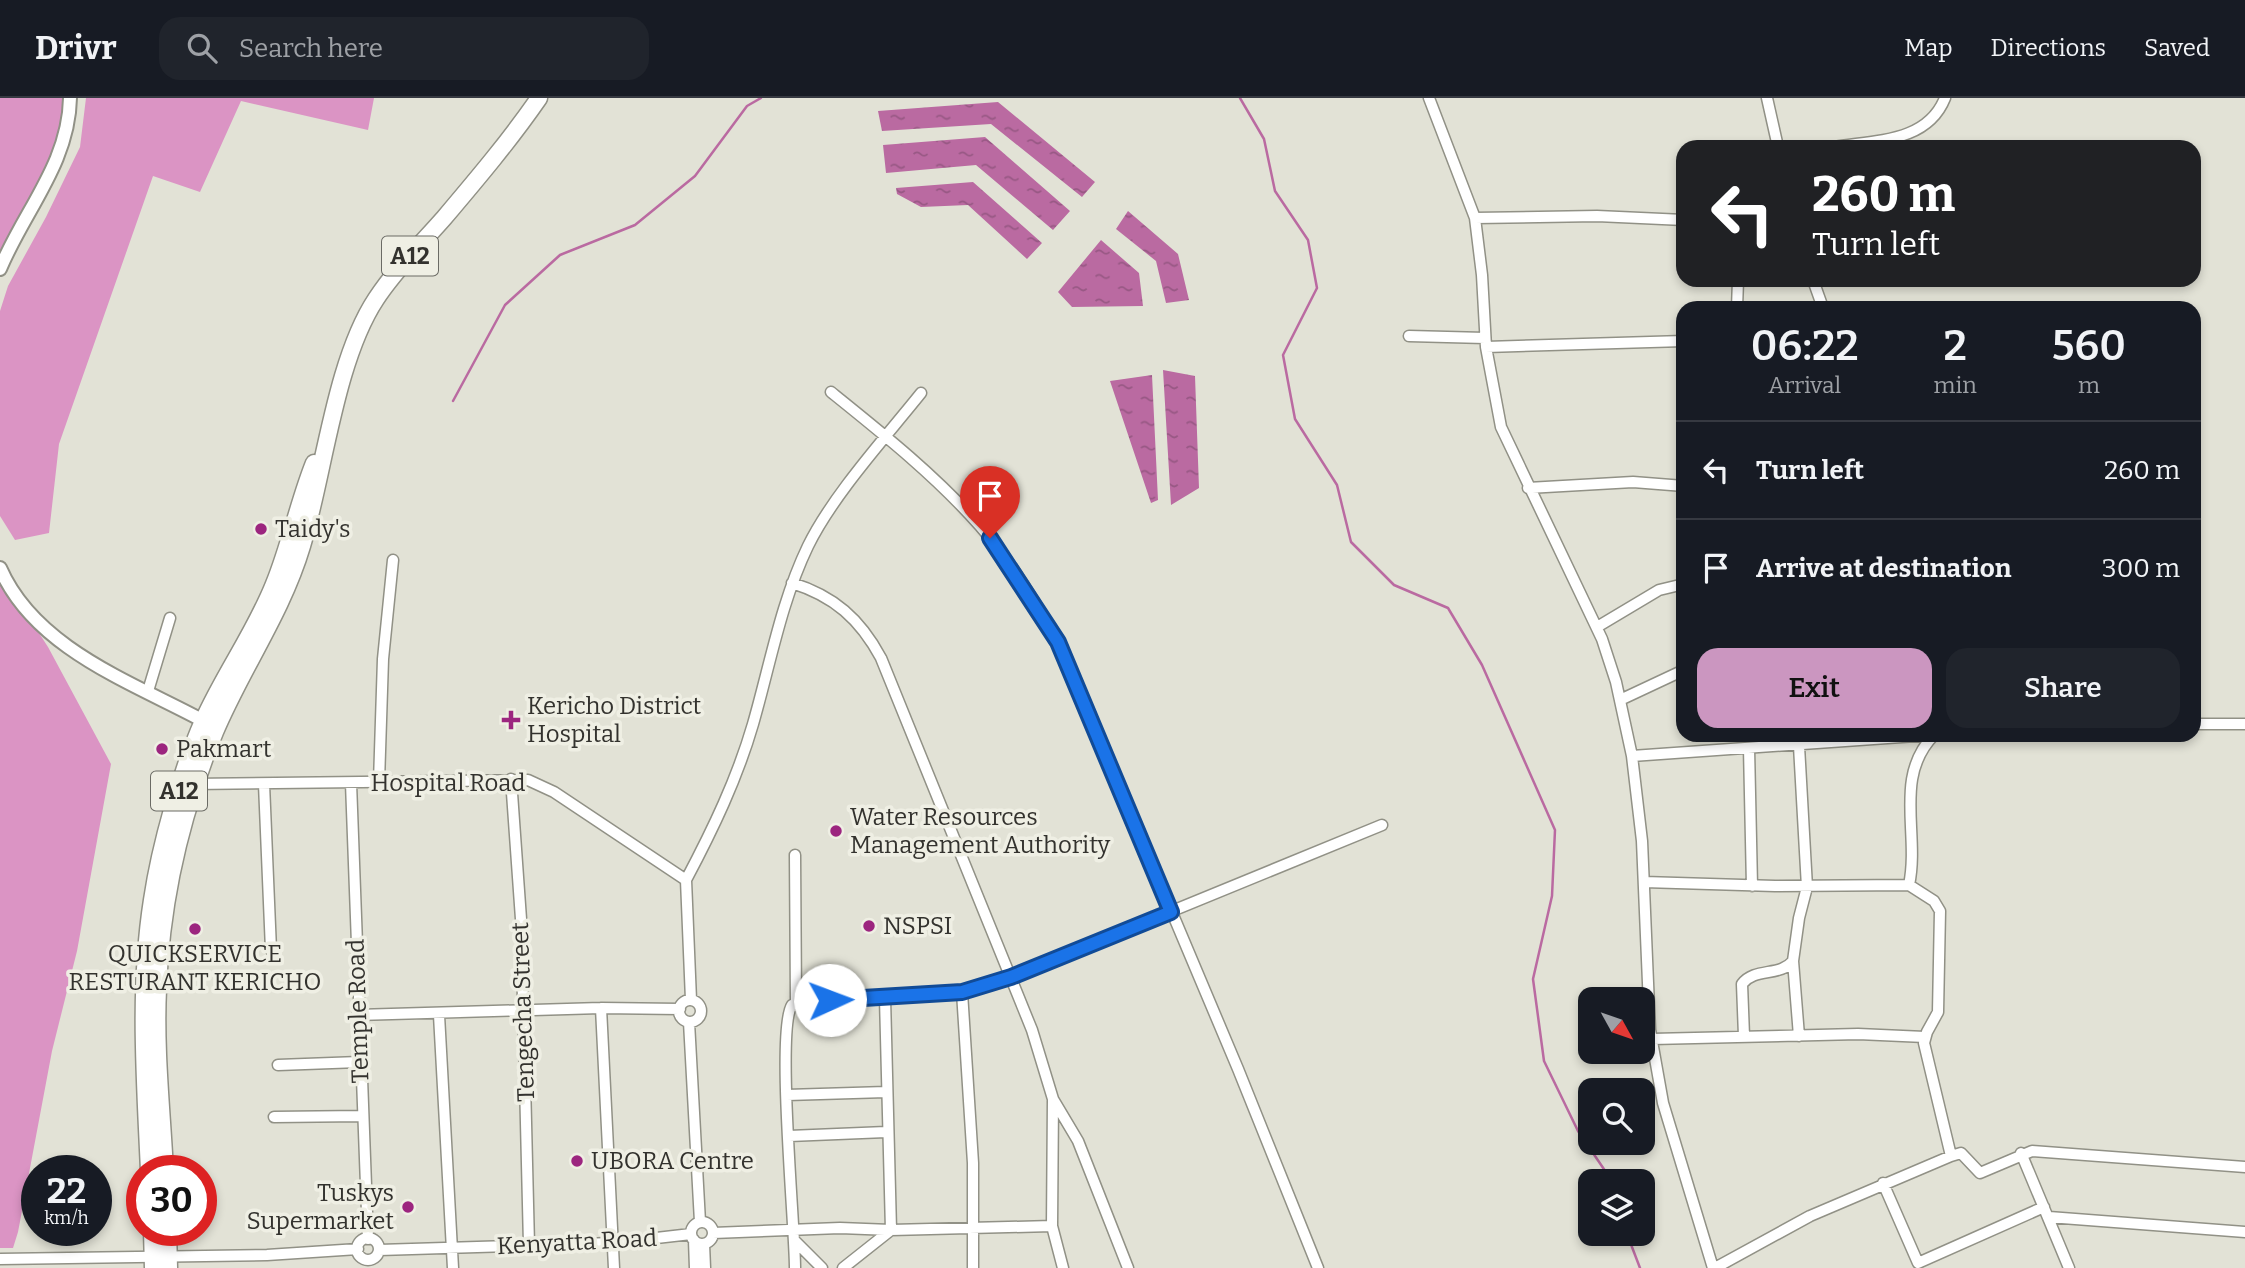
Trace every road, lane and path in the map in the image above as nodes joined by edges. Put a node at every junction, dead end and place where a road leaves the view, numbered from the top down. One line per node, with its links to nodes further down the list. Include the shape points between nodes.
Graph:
1 (70, 98): 10 (street, via 59,156)
2 (539, 98): 28 (highway, A12, via 376,300 354,348 285,594)
3 (1429, 98): 8 (street)
4 (1767, 98): 6 (street)
5 (1945, 98): 7 (street, via 1936,117 1913,132)
6 (1776, 140)
7 (1870, 140)
8 (1475, 218): 9 (street); 13 (street)
9 (1676, 220)
10 (0, 269)
11 (1409, 336): 13 (street)
12 (1676, 341): 13 (street)
13 (1486, 343): 18 (street, via 1501,427)
14 (831, 392): 16 (street)
15 (921, 393): 16 (street)
16 (886, 437): 21 (street, via 809,544); 48 (street, via 979,525 1038,607 1058,642)
17 (1676, 485): 18 (street, via 1633,482)
18 (1528, 488): 24 (street)
19 (393, 560): 37 (street, via 383,659)
20 (0, 568): 26 (street, via 14,593 54,636)
21 (792, 583): 43 (street, via 741,762); 51 (street, via 832,599 872,640)
22 (1676, 586): 24 (street, via 1659,590)
23 (170, 618): 26 (street)
24 (1597, 627): 27 (street)
25 (1676, 674): 27 (street)
26 (148, 691): 28 (street)
27 (1620, 700): 35 (street)
28 (210, 724): 38 (highway, A12)
29 (2201, 724): 30 (street)
30 (2245, 724)
31 (1813, 742): 33 (street)
32 (1927, 742): 45 (street, via 1912,770)
33 (1799, 746): 34 (street); 47 (street)
34 (1749, 748): 35 (street); 46 (street)
35 (1632, 756): 44 (street)
36 (511, 779): 37 (street, Hospital Road); 43 (street, Hospital Road, via 528,780 554,792); 59 (street, Tengecha Street)
37 (379, 782): 40 (street, Hospital Road)
38 (188, 783): 39 (street, Hospital Road); 78 (highway, A12, via 152,897 146,943); 79 (highway, A12, via 168,885 157,991)
39 (264, 783): 40 (street, Hospital Road); 49 (street)
40 (351, 783): 60 (street, Temple Road)
41 (1382, 825): 48 (street)
42 (795, 855): 56 (street)
43 (686, 880): 55 (street)
44 (1644, 882): 46 (street); 52 (street)
45 (1909, 885): 47 (street); 65 (street, via 1934,901 1940,912 1938,1012)
46 (1752, 886): 47 (street)
47 (1807, 887): 50 (street)
48 (1171, 912): 51 (street); 115 (street)
49 (271, 950)
50 (1793, 961): 63 (street); 64 (street, via 1744,981)
51 (1011, 977): 53 (street); 72 (street)
52 (1649, 987)
53 (962, 992): 54 (street); 87 (street)
54 (885, 998): 56 (street); 70 (street)
55 (691, 1000): 58 (street); 62 (street, via 698,1003 701,1013)
56 (796, 1003): 71 (street, via 788,1017)
57 (601, 1008): 58 (street); 59 (street); 95 (street)
58 (680, 1009): 62 (street)
59 (522, 1011): 61 (street); 97 (street, Tengecha Street)
60 (357, 1015): 61 (street); 67 (street, Temple Road)
61 (439, 1015): 100 (street)
62 (689, 1022): 85 (street)
63 (1799, 1036): 64 (street); 65 (street)
64 (1744, 1037): 66 (street)
65 (1924, 1037): 80 (street)
66 (1656, 1039)
67 (359, 1062): 69 (street); 73 (street, Temple Road)
68 (1656, 1064): 116 (street, via 1663,1103)
69 (278, 1065)
70 (886, 1092): 71 (street); 75 (street)
71 (788, 1095): 76 (street)
72 (1053, 1099): 86 (street); 114 (street, via 1078,1140)
73 (362, 1116): 74 (street); 93 (street, Temple Road)
74 (274, 1117)
75 (886, 1132): 76 (street); 89 (street)
76 (789, 1136): 88 (street)
77 (2021, 1153): 80 (street, via 1980,1173 1961,1153); 81 (street); 83 (street)
78 (149, 1155)
79 (164, 1155)
80 (1951, 1156): 82 (street)
81 (2245, 1167)
82 (1884, 1183): 83 (street, via 1918,1262); 116 (street, via 1810,1216)
83 (2044, 1207): 84 (street)
84 (2049, 1217): 90 (street); 117 (street)
85 (700, 1222): 91 (street, via 711,1226); 92 (street, via 693,1226)
86 (1052, 1226): 87 (street); 113 (street)
87 (973, 1228): 89 (street); 112 (street)
88 (795, 1229): 89 (street); 91 (street); 94 (street)
89 (891, 1230): 111 (street)
90 (2245, 1232)
91 (713, 1233): 96 (street)
92 (692, 1237): 95 (street, Kenyatta Road); 96 (street); 107 (street)
93 (368, 1238): 99 (street); 101 (street, via 375,1240)
94 (795, 1241): 109 (street); 110 (street)
95 (613, 1243): 97 (street, Kenyatta Road); 106 (street)
96 (704, 1244): 108 (street)
97 (529, 1245): 100 (street, Kenyatta Road)
98 (156, 1246): 103 (highway)
99 (358, 1249): 103 (street); 104 (street)
100 (452, 1249): 101 (street, Kenyatta Road); 105 (street)
101 (379, 1250): 104 (street)
102 (0, 1259): 103 (street)
103 (161, 1263)
104 (370, 1264)
105 (453, 1268)
106 (614, 1268)
107 (695, 1268)
108 (705, 1268)
109 (796, 1268)
110 (822, 1268)
111 (843, 1268)
112 (973, 1268)
113 (1063, 1268)
114 (1128, 1268)
115 (1318, 1268)
116 (1714, 1268)
117 (2069, 1268)

